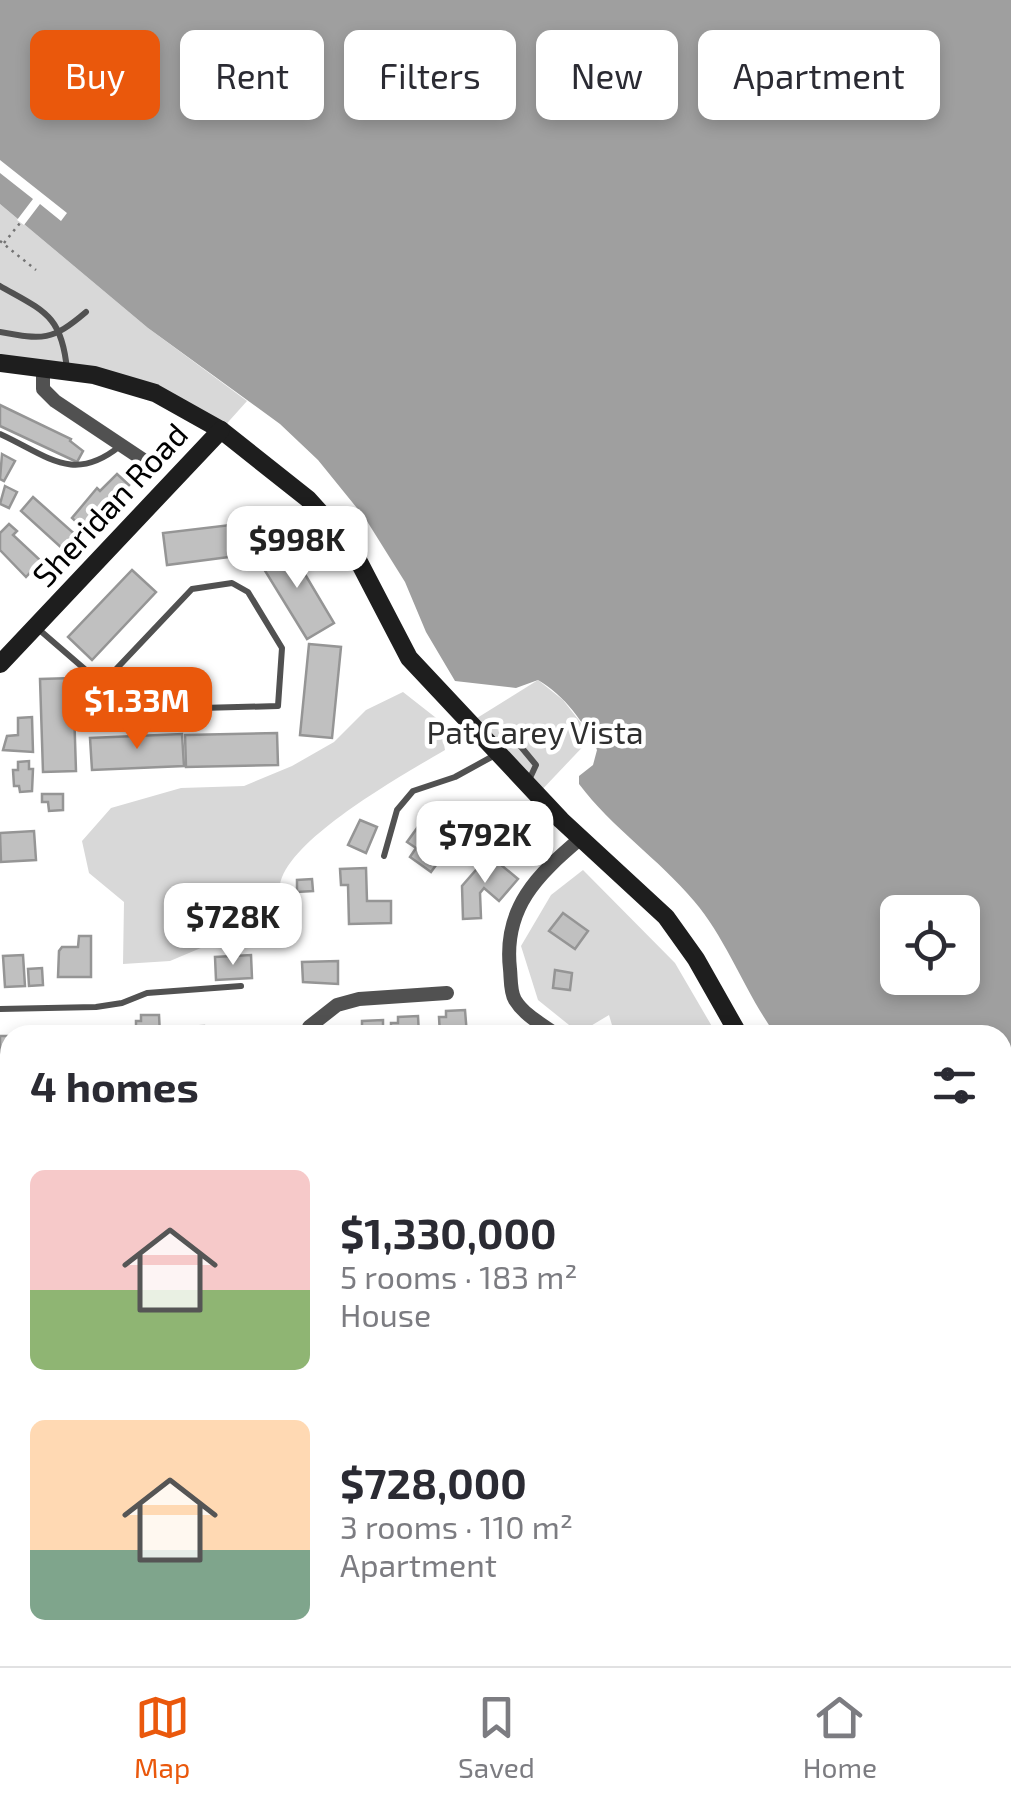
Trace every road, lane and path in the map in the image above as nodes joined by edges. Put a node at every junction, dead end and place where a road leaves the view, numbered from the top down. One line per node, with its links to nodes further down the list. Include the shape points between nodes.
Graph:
1 (20, 223): 2 (path)
2 (2, 242): 3 (path)
3 (36, 270)
4 (0, 286): 7 (lane, via 46,312)
5 (86, 312): 7 (lane)
6 (0, 332): 7 (lane)
7 (61, 334): 10 (lane)
8 (0, 362): 9 (main road)
9 (42, 367): 10 (main road); 13 (street, via 42,389)
10 (67, 371): 11 (main road, via 155,394)
11 (221, 430): 15 (main road, Sheridan Road); 18 (main road, via 328,519 359,562 409,658)
12 (0, 434): 13 (lane, via 70,466 96,462)
13 (121, 445): 14 (street)
14 (148, 463)
15 (35, 626): 16 (main road, Sheridan Road); 17 (lane)
16 (0, 664)
17 (102, 684): 17 (lane, via 192,589 241,586 282,648 278,706 128,710)
18 (494, 749): 19 (main road); 20 (lane, via 455,777 413,791 397,810)
19 (581, 838): 25 (street, via 518,905 508,953 513,998); 26 (main road, via 674,927)
20 (384, 856)
21 (242, 986): 23 (lane, via 147,993 96,1007)
22 (447, 993): 24 (street, via 359,999 337,1005)
23 (0, 1008)
24 (312, 1025)
25 (542, 1025)
26 (733, 1025)

